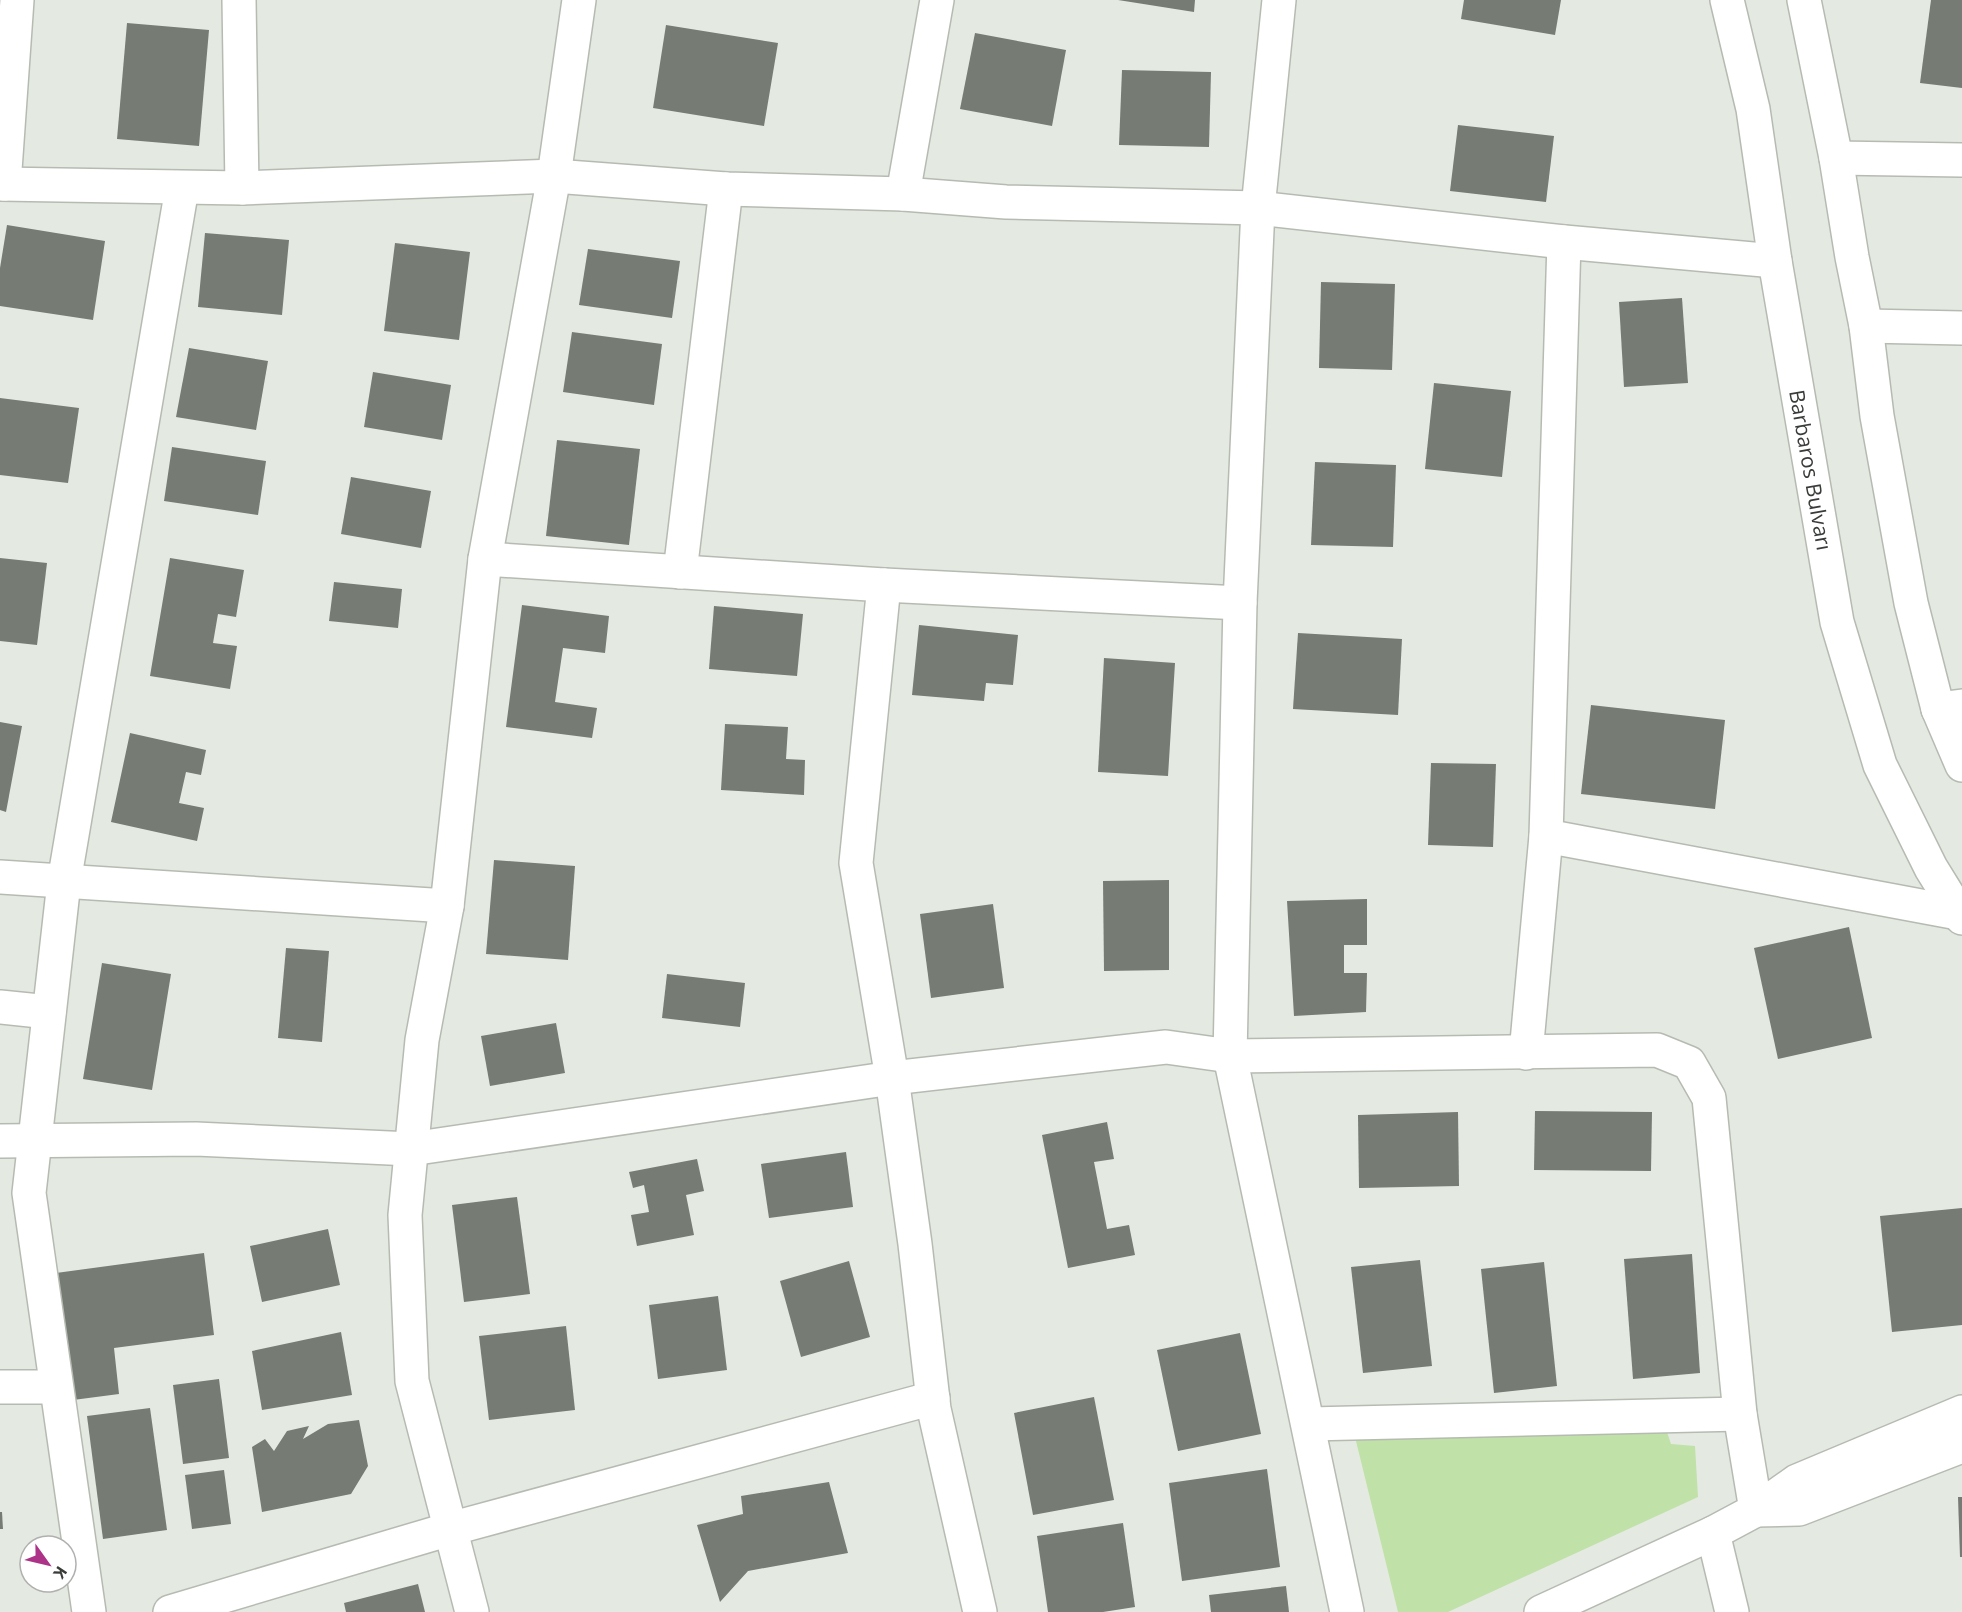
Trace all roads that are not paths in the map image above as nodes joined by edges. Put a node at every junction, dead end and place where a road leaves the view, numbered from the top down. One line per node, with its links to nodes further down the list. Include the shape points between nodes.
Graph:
1 (17, 0): 11 (street)
2 (239, 0): 13 (street)
3 (579, 0): 10 (street)
4 (937, 0): 15 (street)
5 (1279, 0): 16 (street)
6 (1727, 0): 18 (street, Barbaros Bulvarı, via 1753,108)
7 (1804, 0): 8 (street)
8 (1836, 158): 9 (street); 19 (street)
9 (1962, 160)
10 (554, 176): 13 (street); 14 (street); 21 (street)
11 (2, 184): 12 (street)
12 (182, 188): 13 (street); 29 (street)
13 (242, 188)
14 (726, 189): 15 (street); 22 (street)
15 (903, 194): 16 (street, via 1006,202)
16 (1258, 208): 17 (street); 24 (street)
17 (1564, 242): 18 (street); 27 (street)
18 (1775, 261): 31 (street, Barbaros Bulvarı, via 1837,622 1880,765 1931,868)
19 (1866, 326): 20 (street); 25 (street, via 1877,416 1911,603)
20 (1962, 328)
21 (485, 559): 22 (street); 30 (street)
22 (680, 572): 23 (street)
23 (884, 585): 24 (street); 36 (street, via 856,862)
24 (1240, 603): 35 (street)
25 (1950, 708): 26 (street)
26 (1962, 765)
27 (1546, 836): 31 (street); 34 (street)
28 (0, 878): 29 (street)
29 (64, 882): 30 (street); 33 (street)
30 (447, 906): 39 (street, via 422,1040)
31 (1960, 916)
32 (0, 1007): 33 (street)
33 (49, 1012): 38 (street)
34 (1526, 1053): 35 (street); 44 (street, via 1657,1050 1689,1063 1708,1098)
35 (1230, 1056): 36 (street, via 1166,1047); 45 (street)
36 (892, 1078): 39 (street); 42 (street)
37 (0, 1141): 38 (street)
38 (35, 1141): 39 (street, via 196,1138); 41 (street, via 29,1193)
39 (411, 1149): 48 (street, via 405,1215 412,1381)
40 (0, 1387): 41 (street)
41 (56, 1387): 50 (street)
42 (933, 1398): 48 (street); 53 (street)
43 (1962, 1412): 47 (street, via 1797,1481)
44 (1740, 1414): 45 (street); 47 (street)
45 (1309, 1424): 54 (street)
46 (1962, 1446): 47 (street, via 1799,1509)
47 (1756, 1510): 49 (street)
48 (450, 1529): 51 (street); 52 (street)
49 (1713, 1533): 55 (street); 56 (street)
50 (89, 1612)
51 (170, 1612)
52 (472, 1612)
53 (980, 1612)
54 (1347, 1612)
55 (1541, 1612)
56 (1732, 1612)

